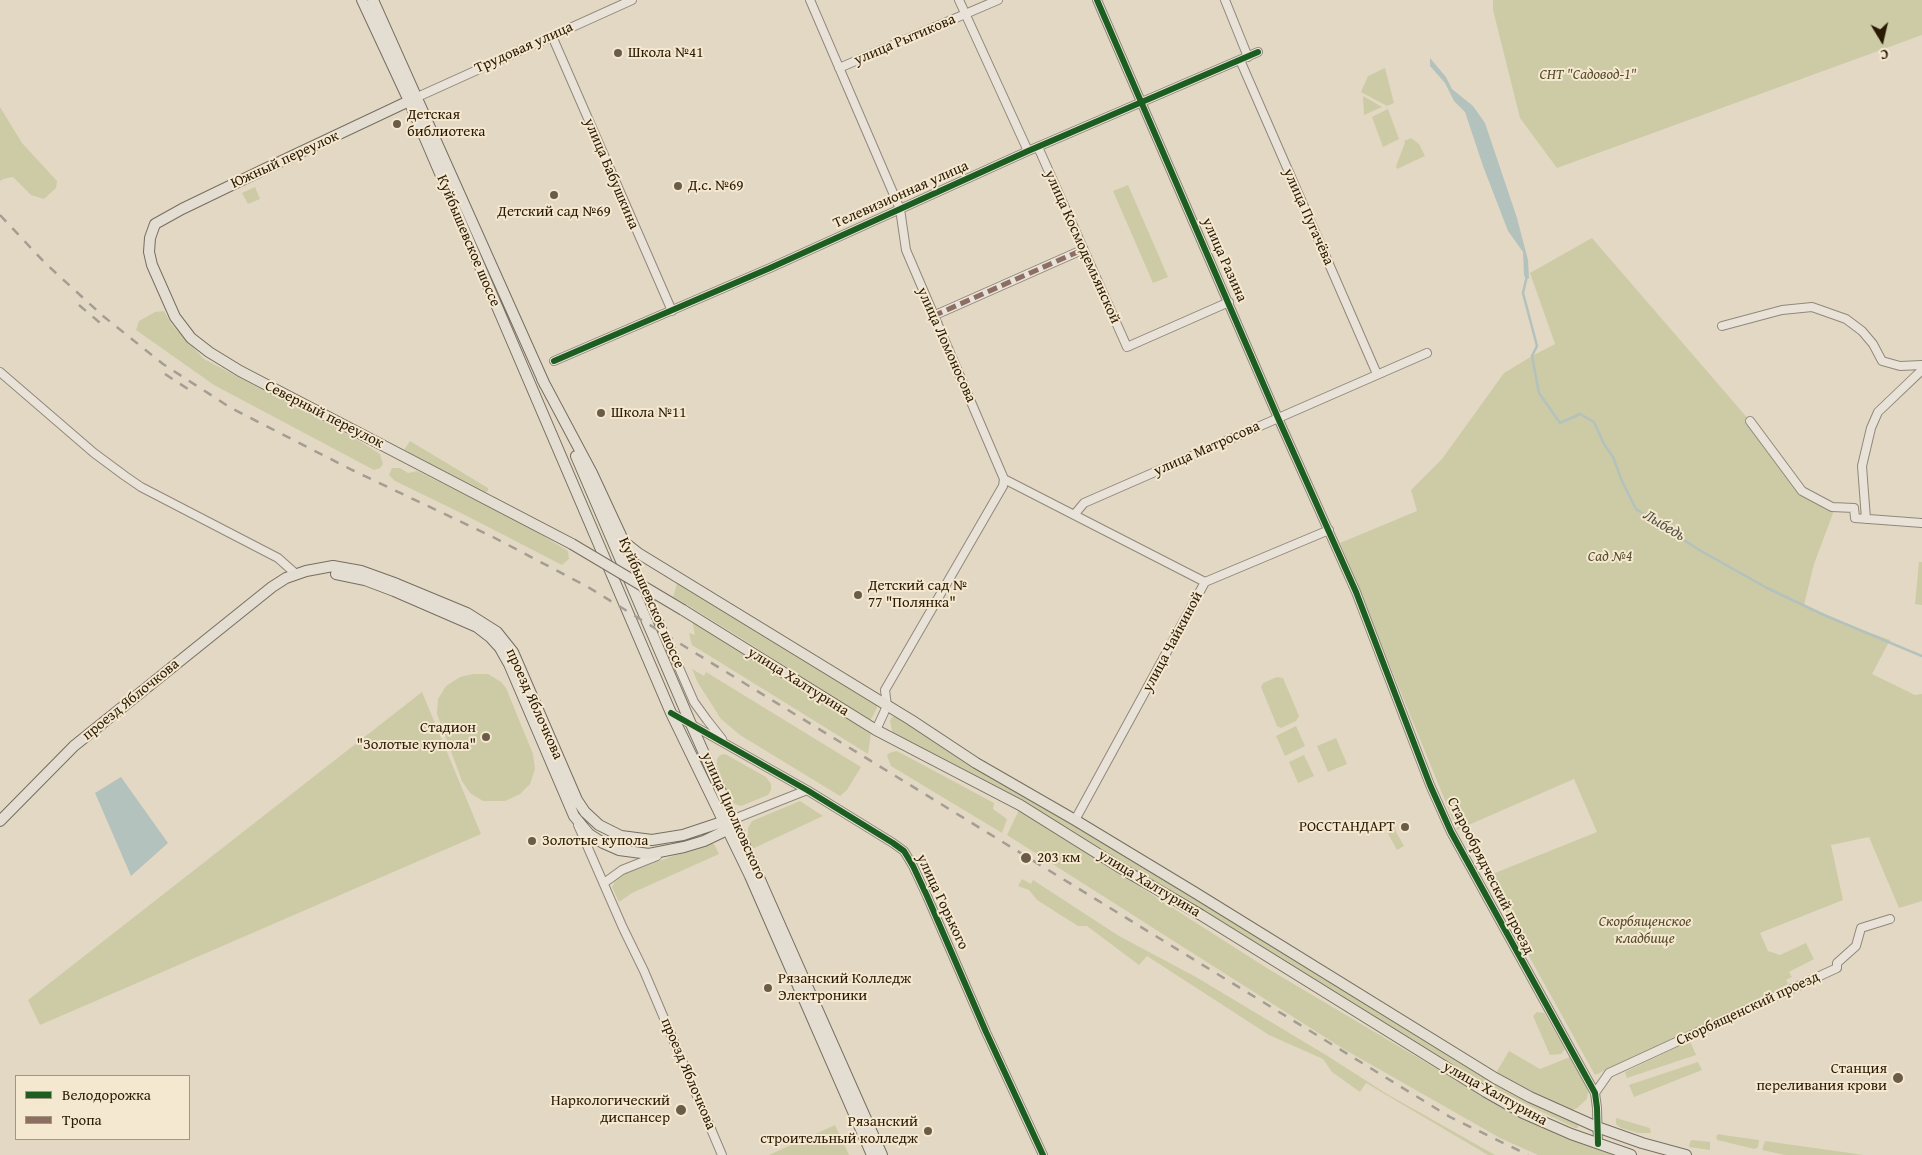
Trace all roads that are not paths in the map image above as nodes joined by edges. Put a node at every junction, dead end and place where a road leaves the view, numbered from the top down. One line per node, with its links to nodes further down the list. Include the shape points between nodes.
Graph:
1 (362, 0): 15 (main road, Куйбышевское шоссе)
2 (373, 0): 15 (main road, Куйбышевское шоссе)
3 (632, 0): 10 (street, Трудовая улица)
4 (810, 0): 14 (street, улица Ломоносова)
5 (959, 0): 9 (street)
6 (998, 0): 9 (street, улица Рытикова)
7 (1097, 0): 16 (street, улица Разина)
8 (1225, 0): 12 (street)
9 (966, 14): 14 (street, улица Рытикова); 18 (street)
10 (552, 36): 15 (street, Трудовая улица); 23 (street, улица Бабушкина)
11 (1258, 52): 12 (street, Телевизионная улица)
12 (1248, 57): 13 (street, Телевизионная улица)
13 (1240, 60): 16 (street, Телевизионная улица); 31 (street, улица Пугачёва)
14 (839, 68): 19 (street, улица Ломоносова)
15 (413, 100): 20 (main road, Южный переулок, via 182,208); 32 (main road, Куйбышевское шоссе); 37 (main road, Куйбышевское шоссе)
16 (1142, 102): 17 (street, Телевизионная улица); 22 (street, улица Разина)
17 (1038, 147): 18 (street, Телевизионная улица); 21 (street, улица Космодемьянской)
18 (1028, 151): 19 (street, Телевизионная улица)
19 (900, 210): 23 (street, Телевизионная улица); 24 (street, улица Ломоносова, via 906,250)
20 (155, 224): 43 (main road, Северный переулок, via 150,238 152,265 175,317 191,338 209,352)
21 (1082, 250): 22 (street, улица Космодемьянской, via 1127,347); 24 (street)
22 (1229, 302): 33 (street, улица Разина)
23 (672, 311): 27 (street, Телевизионная улица)
24 (933, 316): 36 (street, улица Ломоносова)
25 (1722, 326): 28 (street, via 1782,310 1812,307 1846,319 1862,331 1882,361 1900,366)
26 (1427, 353): 31 (street, улица Матросова)
27 (554, 361)
28 (1922, 365)
29 (1922, 370): 39 (street, via 1878,412 1871,428 1862,466)
30 (0, 372): 44 (street, via 125,476 278,558)
31 (1377, 374): 33 (street, улица Матросова)
32 (542, 379): 35 (main road, Куйбышевское шоссе); 42 (main road, Куйбышевское шоссе)
33 (1278, 418): 38 (street, улица Матросова, via 1084,503); 41 (street, улица Разина)
34 (1750, 421): 39 (street, via 1802,492 1832,506 1854,508 1855,518)
35 (585, 477): 48 (main road, улица Циолковского)
36 (1004, 479): 38 (street); 46 (street, via 885,690)
37 (573, 482): 47 (main road, улица Циолковского)
38 (1074, 515): 45 (street)
39 (1866, 519): 40 (street)
40 (1922, 523)
41 (1329, 530): 45 (street, улица Чайкиной); 60 (street, Старообрядческий проезд, via 1450,832)
42 (624, 542): 46 (main road, улица Халтурина); 50 (street, Куйбышевское шоссе, via 694,702)
43 (572, 544): 49 (main road, улица Халтурина, bridge)
44 (296, 574): 52 (main road, проезд Яблочкова, via 344,574 364,580 477,627 490,637 510,664); 55 (main road, проезд Яблочкова, via 272,587 74,746); 56 (main road, проезд Яблочкова, via 333,566 361,571 467,613 497,632 513,652 577,800 585,812 609,831 636,839 667,838)
45 (1205, 582): 54 (street, улица Чайкиной)
46 (887, 706): 49 (street); 54 (main road, улица Халтурина, via 976,763)
47 (671, 713): 48 (street, улица Горького); 56 (main road, улица Циолковского)
48 (691, 724): 50 (street, улица Горького); 53 (main road, улица Циолковского)
49 (876, 730): 62 (main road, улица Халтурина, via 1020,805 1486,1092 1523,1113)
50 (725, 742): 51 (street, улица Горького)
51 (807, 790): 53 (street); 66 (street, улица Горького, via 904,852)
52 (574, 816): 57 (main road, проезд Яблочкова, via 589,834 619,850); 58 (street, проезд Яблочкова)
53 (734, 819): 56 (main road); 65 (main road, улица Циолковского)
54 (1075, 820): 61 (main road, улица Халтурина, via 1495,1078)
55 (0, 821)
56 (725, 825): 57 (main road, проезд Яблочкова, via 704,841); 64 (main road, улица Циолковского)
57 (668, 852): 58 (street, проезд Яблочкова, via 622,870)
58 (604, 883): 63 (street, проезд Яблочкова)
59 (1890, 918): 60 (street, Скорбященский проезд, via 1861,928 1856,946 1837,963 1836,968 1609,1073)
60 (1594, 1094): 61 (street, Старообрядческий проезд)
61 (1597, 1127): 62 (street, Старообрядческий проезд); 68 (main road, улица Халтурина)
62 (1598, 1144): 67 (main road, улица Халтурина)
63 (722, 1155)
64 (872, 1155)
65 (882, 1155)
66 (1043, 1155)
67 (1630, 1155)
68 (1686, 1155)

